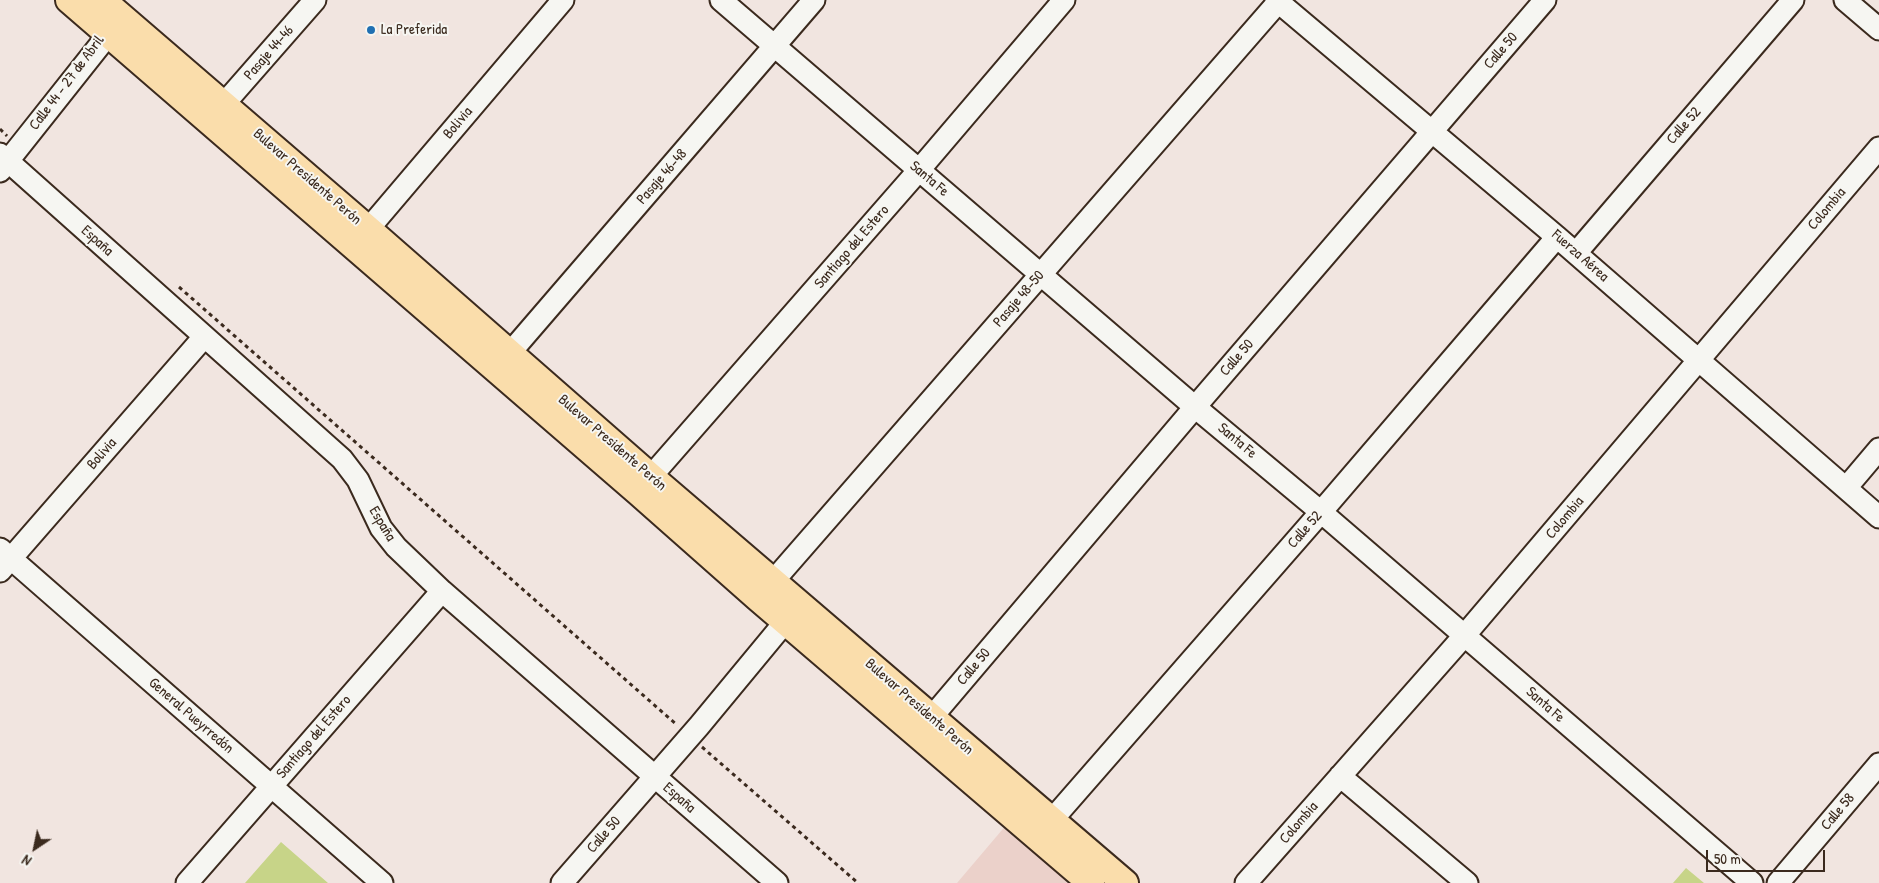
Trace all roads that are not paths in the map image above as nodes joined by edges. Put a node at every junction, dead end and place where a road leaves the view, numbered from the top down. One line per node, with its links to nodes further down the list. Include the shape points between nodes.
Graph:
1 (69, 0): 13 (main road, Bulevar Presidente Perón)
2 (101, 0): 13 (street, Calle 44 - 27 de Abril); 15 (main road, Bulevar Presidente Perón)
3 (315, 0): 15 (street, Pasaje 44-46)
4 (563, 0): 20 (street, Bolivia)
5 (721, 0): 14 (street, Santa Fe)
6 (814, 0): 14 (street, Pasaje 46-48)
7 (1064, 0): 19 (street, Santiago del Estero)
8 (1545, 0): 16 (street, Calle 50)
9 (1793, 0): 22 (street, Calle 52)
10 (1844, 0): 12 (street)
11 (1278, 1): 16 (street, Fuerza Aérea); 23 (street, Pasaje 48-50)
12 (1879, 29)
13 (106, 34): 18 (street, Calle 44 - 27 de Abril, via 80,71); 20 (main road, Bulevar Presidente Perón)
14 (775, 46): 19 (street, Santa Fe); 25 (street, Pasaje 46-48)
15 (223, 105): 20 (main road, Bulevar Presidente Perón)
16 (1433, 131): 21 (street, Fuerza Aérea); 27 (street, Calle 50)
17 (1879, 148): 26 (street, Colombia)
18 (5, 159): 24 (street, España)
19 (919, 170): 23 (street, Santa Fe); 29 (street, Santiago del Estero)
20 (361, 237): 25 (main road, Bulevar Presidente Perón); 29 (main road, Bulevar Presidente Perón)
21 (1557, 237): 22 (street, Fuerza Aérea); 31 (street, Calle 52)
22 (1576, 253): 26 (street, Fuerza Aérea)
23 (1041, 274): 27 (street, Santa Fe); 34 (street, Pasaje 48-50)
24 (204, 337): 33 (street, Bolivia); 35 (street, España, via 342,459 358,480 391,540)
25 (509, 354): 29 (main road, Bulevar Presidente Perón)
26 (1698, 361): 30 (street, Fuerza Aérea); 37 (street, Colombia)
27 (1195, 406): 31 (street, Santa Fe); 38 (street, Calle 50)
28 (1879, 449): 30 (street)
29 (645, 484): 34 (main road, Bulevar Presidente Perón)
30 (1846, 488): 32 (street, Fuerza Aérea)
31 (1321, 512): 37 (street, Santa Fe); 43 (street, Calle 52)
32 (1879, 517)
33 (4, 560): 42 (street, General Pueyrredón)
34 (766, 590): 36 (main road, Bulevar Presidente Perón)
35 (442, 591): 41 (street, España); 42 (street, Santiago del Estero)
36 (793, 612): 38 (main road, Bulevar Presidente Perón); 41 (street, Calle 50); 48 (main road, Bulevar Presidente Perón)
37 (1464, 636): 40 (street, Colombia); 52 (street, Santa Fe)
38 (931, 718): 43 (main road, Bulevar Presidente Perón)
39 (1879, 764): 53 (street, Calle 58)
40 (1340, 776): 50 (street, Colombia); 51 (street)
41 (655, 777): 46 (street, Calle 50); 47 (street, España)
42 (271, 786): 44 (street, Santiago del Estero); 45 (street, General Pueyrredón)
43 (1051, 821): 49 (main road, Bulevar Presidente Perón)
44 (187, 883)
45 (382, 883)
46 (562, 883)
47 (777, 883)
48 (1091, 883)
49 (1125, 883)
50 (1246, 883)
51 (1466, 883)
52 (1752, 883)
53 (1778, 883)

